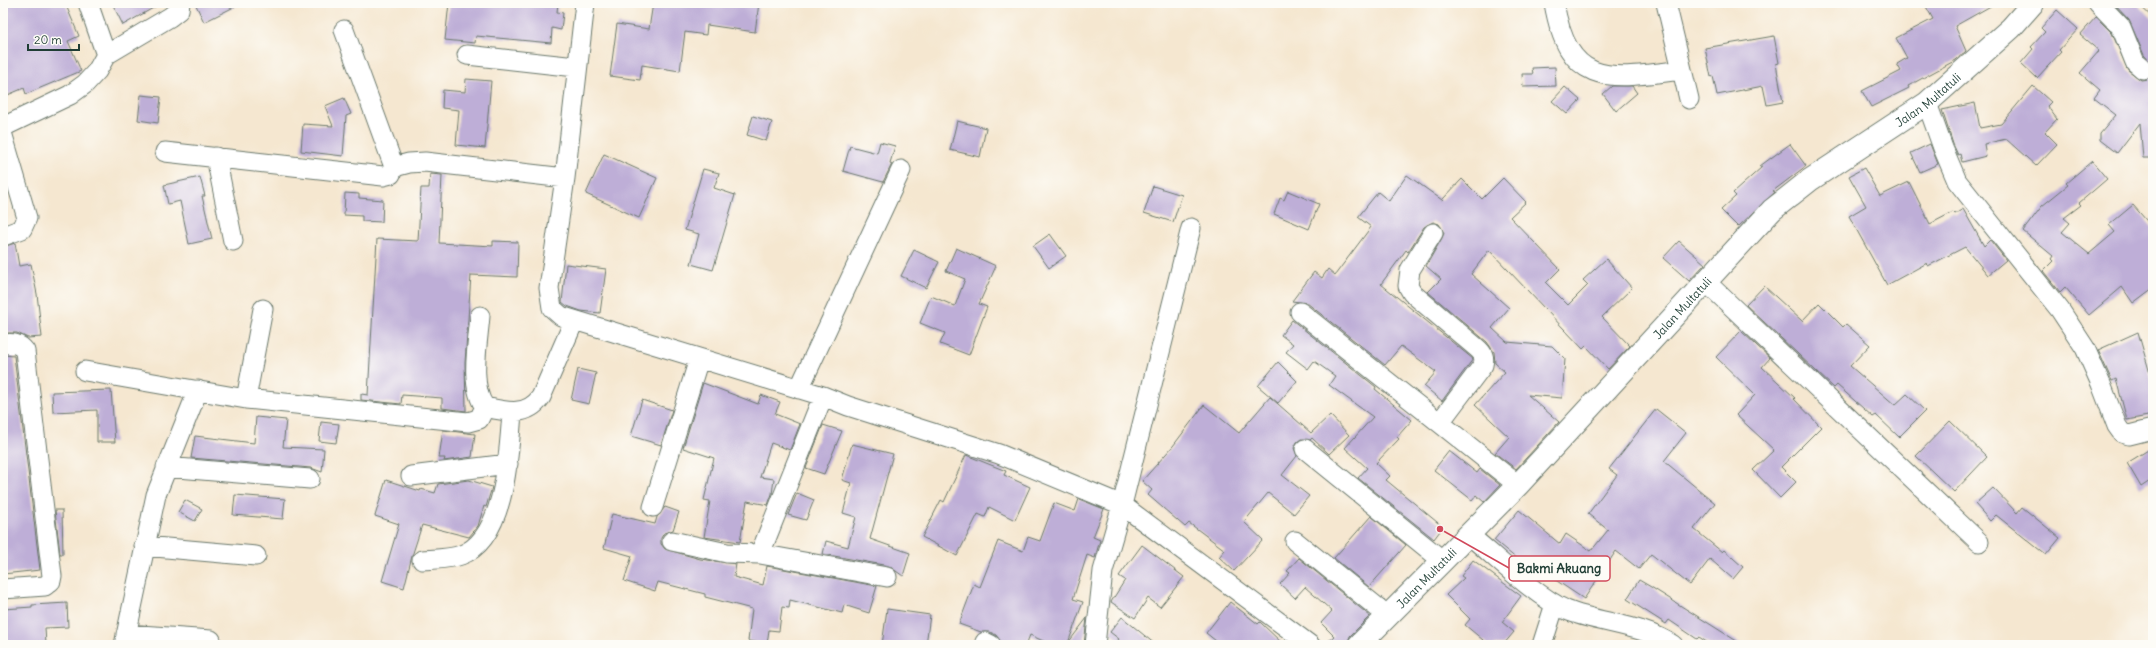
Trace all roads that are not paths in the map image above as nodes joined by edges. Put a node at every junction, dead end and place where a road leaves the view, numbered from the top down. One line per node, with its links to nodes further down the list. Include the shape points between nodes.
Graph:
1 (88, 3): 9 (street)
2 (180, 3): 9 (street, via 179,10 170,17)
3 (584, 3): 11 (street)
4 (1554, 3): 13 (street, via 1556,20 1566,46 1578,63 1593,72 1635,76)
5 (1666, 3): 13 (street)
6 (2033, 3): 15 (main road, Jalan Multatuli, via 2011,28)
7 (2098, 3): 12 (street, via 2121,27 2135,62)
8 (344, 30): 20 (street)
9 (106, 55): 16 (street, via 97,71 70,95)
10 (467, 55): 11 (street)
11 (576, 67): 22 (street)
12 (2143, 69)
13 (1682, 70): 14 (street)
14 (1689, 99)
15 (1928, 103): 27 (main road, Jalan Multatuli, via 1805,184 1772,210); 42 (street, via 1943,148 1958,181 2060,310 2085,348 2117,426 2129,435)
16 (3, 127)
17 (3, 136): 25 (street, via 27,218 22,229)
18 (165, 152): 19 (street)
19 (216, 157): 20 (street, via 383,176 391,174); 26 (street)
20 (394, 167): 22 (street, via 425,162)
21 (901, 170): 35 (street)
22 (565, 178): 31 (street, via 549,299 552,308 560,316)
23 (1191, 228): 49 (street)
24 (1433, 234): 41 (street, via 1410,270 1408,286 1412,293 1477,348 1484,359 1483,365)
25 (3, 236)
26 (233, 241)
27 (1704, 281): 48 (main road, Jalan Multatuli); 54 (street)
28 (262, 309): 38 (street)
29 (1300, 312): 41 (street)
30 (480, 316): 39 (street, via 476,377 477,391)
31 (574, 320): 33 (street); 40 (street, via 541,397 527,410)
32 (3, 344): 61 (street, via 14,343 25,351 52,576 51,581 45,586)
33 (699, 359): 35 (street); 50 (street)
34 (85, 371): 36 (street)
35 (800, 389): 37 (street)
36 (198, 390): 38 (street); 45 (street)
37 (823, 396): 49 (street, via 999,454); 56 (street)
38 (246, 399): 39 (street, via 468,422 479,419)
39 (485, 407): 40 (street)
40 (512, 412): 44 (street)
41 (1440, 422): 48 (street)
42 (2153, 429)
43 (1305, 450): 59 (street)
44 (508, 464): 46 (street); 58 (street, via 495,517 489,532 477,546 461,555)
45 (166, 467): 47 (street); 55 (street, via 156,495)
46 (411, 476)
47 (310, 479)
48 (1518, 485): 51 (main road, Jalan Multatuli)
49 (1122, 505): 67 (street, via 1102,571); 68 (street)
50 (653, 507)
51 (1469, 535): 59 (main road, Jalan Multatuli); 62 (street)
52 (672, 541): 56 (street, via 727,553)
53 (1295, 541): 63 (street)
54 (1979, 542)
55 (144, 546): 57 (street); 64 (street)
56 (760, 554): 60 (street)
57 (256, 556)
58 (422, 560)
59 (1443, 561): 63 (main road, Jalan Multatuli)
60 (887, 577)
61 (3, 589)
62 (1555, 604): 69 (street); 70 (street, via 1583,616 1648,632)
63 (1388, 616): 66 (main road, Jalan Multatuli)
64 (125, 639): 65 (street)
65 (211, 640)
66 (1368, 642)
67 (1095, 645)
68 (1310, 645)
69 (1542, 645)
70 (1673, 645)

